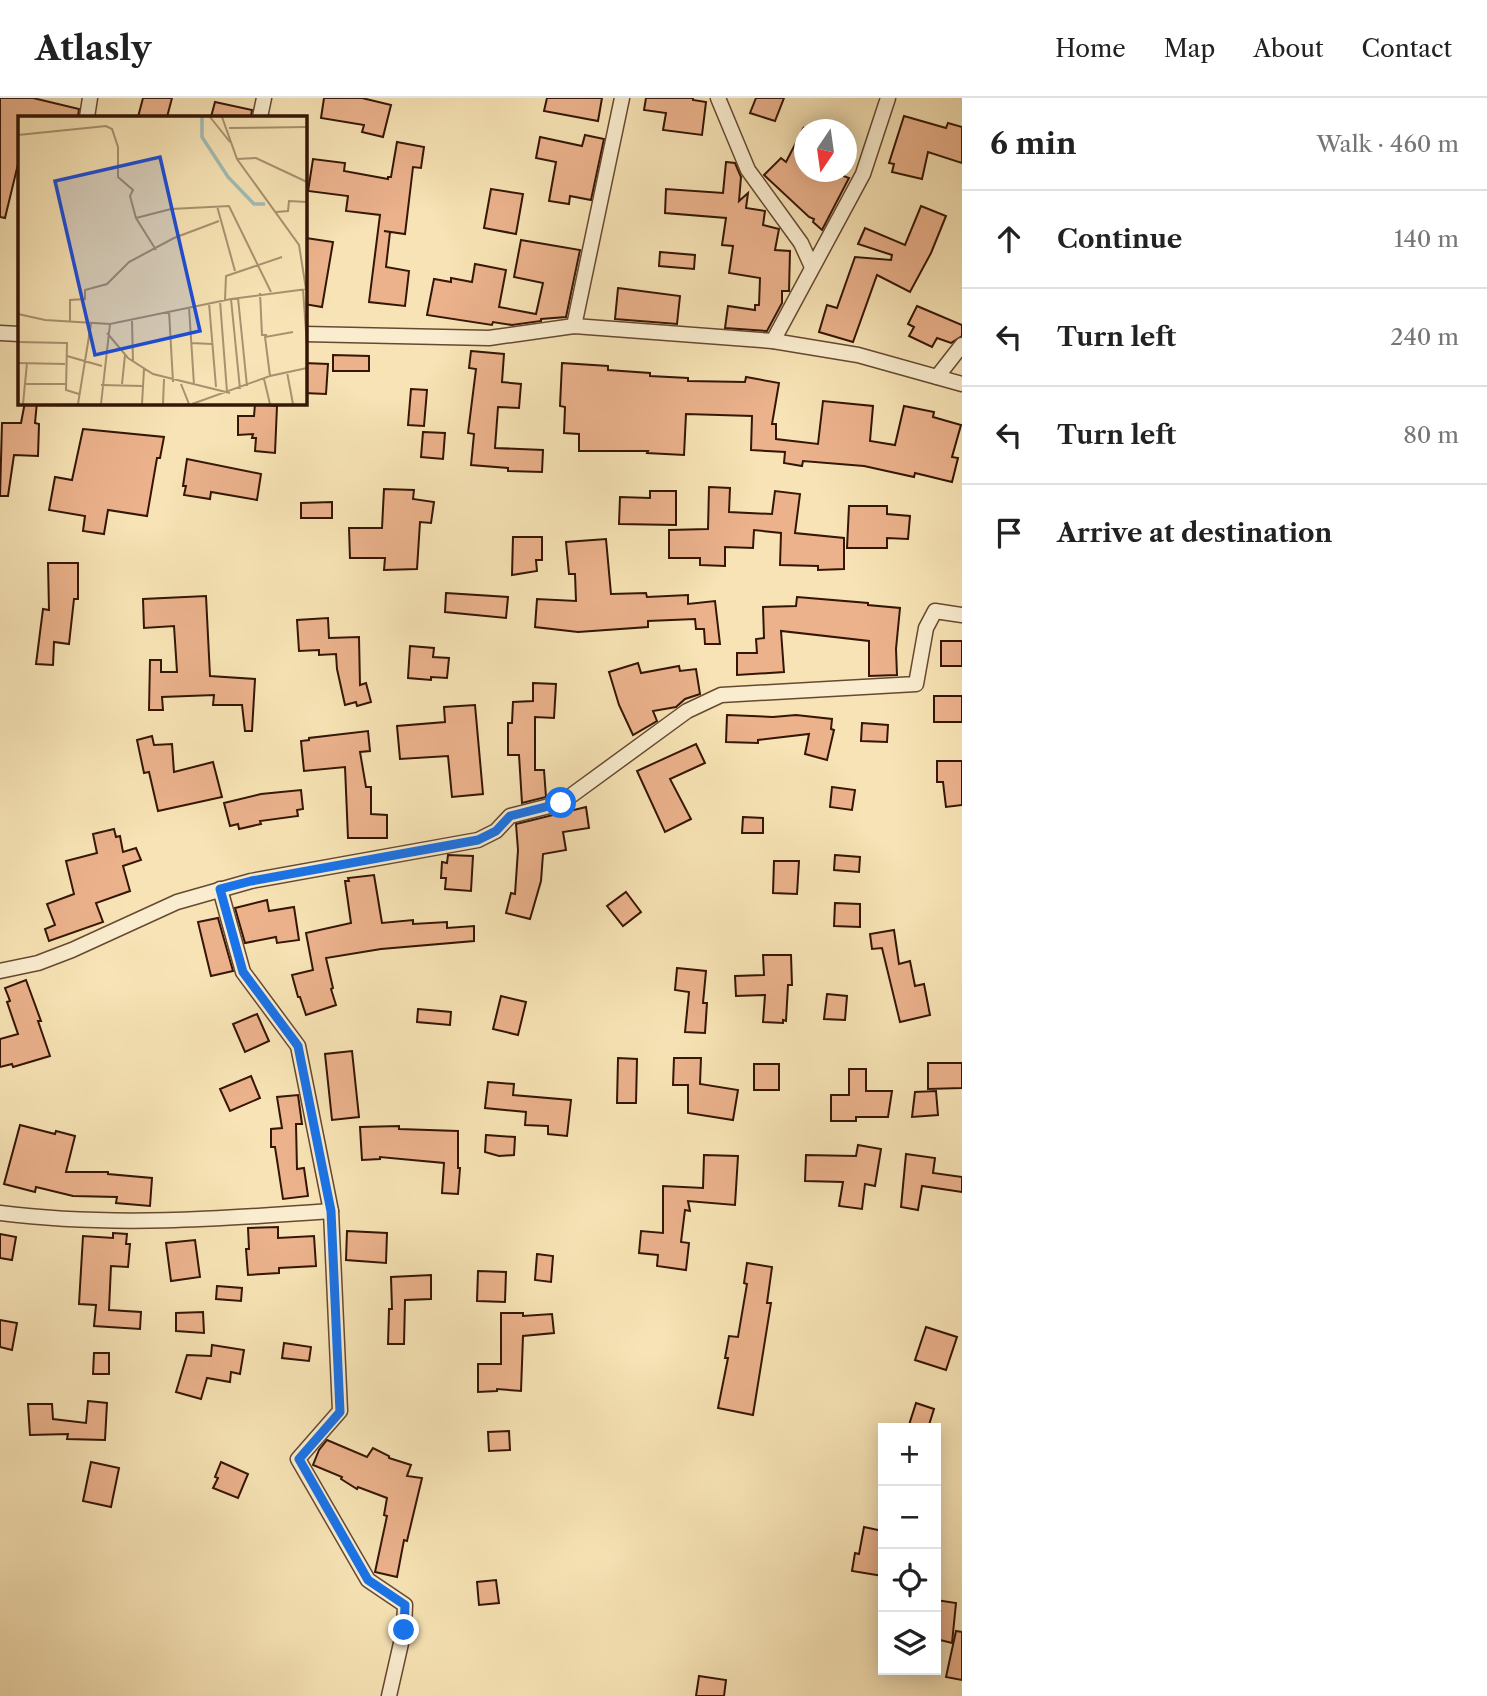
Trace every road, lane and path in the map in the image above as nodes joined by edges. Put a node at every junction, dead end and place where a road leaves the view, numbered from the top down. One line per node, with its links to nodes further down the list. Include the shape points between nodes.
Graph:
1 (90, 98): 6 (street)
2 (264, 98): 7 (street)
3 (622, 98): 9 (street)
4 (718, 98): 8 (street, via 748,170 801,243)
5 (888, 98): 8 (street, via 863,174)
6 (87, 116)
7 (260, 116)
8 (812, 267): 13 (street)
9 (574, 326): 12 (street, via 489,338); 13 (street)
10 (0, 333): 11 (street)
11 (18, 334)
12 (306, 334)
13 (774, 341): 15 (street, via 858,355)
14 (962, 345): 15 (street)
15 (937, 377): 16 (street)
16 (962, 384)
17 (962, 615): 18 (street, via 935,611 926,628 916,684 721,695 687,711 561,803 510,816 496,831 478,840)
18 (220, 889): 19 (street, via 177,902 38,963); 20 (street, via 243,972 298,1046)
19 (0, 971)
20 (331, 1211): 21 (street, via 226,1219 118,1220); 22 (street, via 340,1412 299,1459 368,1580 405,1605)
21 (0, 1213)
22 (389, 1696)

